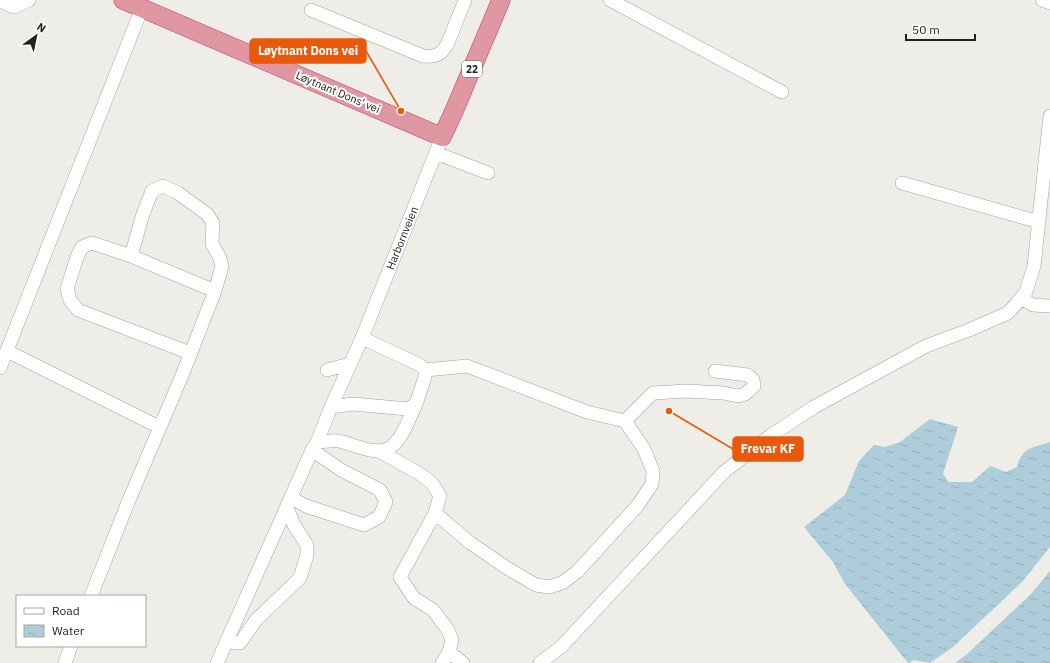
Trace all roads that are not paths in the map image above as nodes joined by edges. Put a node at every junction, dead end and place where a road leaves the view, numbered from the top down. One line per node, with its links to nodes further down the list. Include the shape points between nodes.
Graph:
1 (29, 0): 7 (street, via 14,6)
2 (123, 0): 9 (highway, Løytnant Dons' vei)
3 (465, 0): 10 (street, via 443,52 432,57 423,56)
4 (501, 0): 13 (highway, 22)
5 (610, 0): 11 (street)
6 (1042, 0): 8 (street)
7 (0, 1)
8 (1050, 3)
9 (142, 8): 13 (highway, Løytnant Dons' vei); 22 (street)
10 (311, 10)
11 (782, 92)
12 (1050, 116): 16 (street)
13 (439, 145): 14 (street); 21 (street, Harbornveien)
14 (488, 173)
15 (902, 183): 16 (street)
16 (1039, 222): 19 (street, via 1034,266 1026,292)
17 (131, 256): 18 (street); 18 (street, via 152,191 163,186 168,188 207,214 213,223 212,244 222,266); 23 (street, via 92,243 82,247 76,257 67,289 70,300 78,310)
18 (215, 291): 23 (street)
19 (1021, 298): 20 (street, via 1033,305); 45 (street, via 1008,313 926,346 814,407 770,436 724,472 561,646)
20 (1050, 306)
21 (362, 338): 24 (street, Harbornveien); 27 (street)
22 (7, 351): 25 (street); 32 (street)
23 (190, 353): 32 (street)
24 (350, 364): 26 (street); 30 (street, Harbornveien)
25 (0, 368)
26 (327, 370)
27 (426, 370): 29 (street); 31 (street, via 467,366 587,412)
28 (715, 371): 31 (street, via 748,375 754,386 745,394 738,396 687,391 653,393)
29 (416, 404): 30 (street, via 408,408 353,404); 34 (street, via 400,437 391,448)
30 (331, 407): 33 (street, Harbornveien)
31 (624, 421): 36 (street, via 644,449 653,471 652,484 633,511 577,572 562,583 549,587 536,585 469,542)
32 (159, 427): 37 (street)
33 (314, 446): 34 (street, via 337,441); 35 (street, Harbornveien); 35 (street, via 341,470 380,490 386,502 379,516 364,525)
34 (379, 451): 36 (street, via 432,483 440,496)
35 (289, 503): 38 (street, Harbornveien); 38 (street, via 294,525 307,545 307,555 300,578 256,620 240,643)
36 (436, 513): 40 (street, via 400,577 414,598 433,610 448,630 452,640)
37 (91, 595)
38 (228, 640): 42 (street, Harbornveien)
39 (71, 647): 41 (street)
40 (449, 652): 43 (street); 44 (street)
41 (65, 663)
42 (217, 663)
43 (442, 663)
44 (463, 663)
45 (540, 663)

